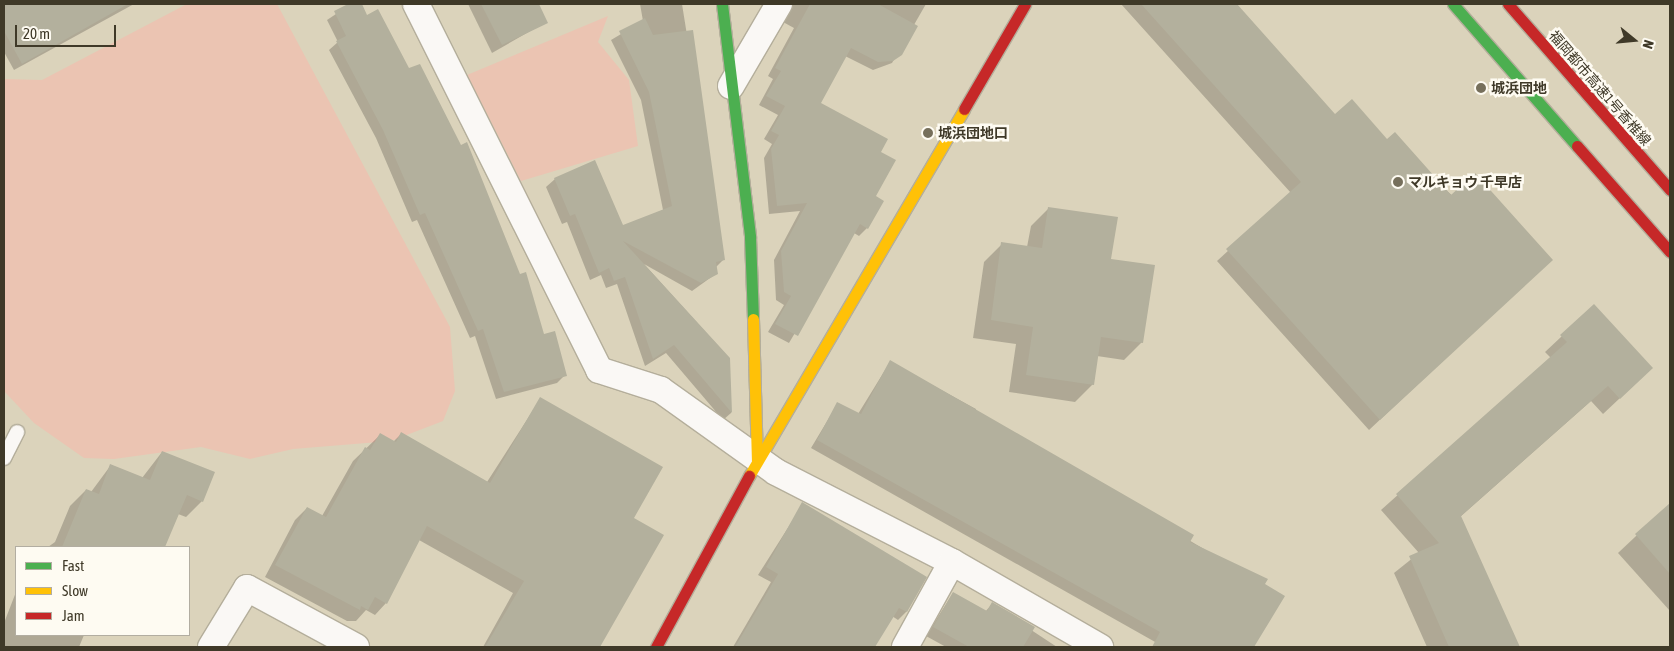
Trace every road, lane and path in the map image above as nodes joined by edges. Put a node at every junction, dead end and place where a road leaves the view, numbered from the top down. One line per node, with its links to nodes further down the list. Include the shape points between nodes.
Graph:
1 (416, 4): 16 (street, via 599,370 661,390)
2 (722, 4): 9 (main road)
3 (778, 4): 9 (street)
4 (1025, 4): 16 (main road)
5 (1444, 4): 13 (main road)
6 (1453, 4): 12 (main road)
7 (1508, 4): 11 (main road, 福岡都市高速1号香椎線)
8 (1513, 4): 10 (main road)
9 (731, 86): 16 (main road, via 750,237)
10 (1670, 184)
11 (1670, 190)
12 (1670, 252)
13 (1670, 259)
14 (17, 432): 15 (lane)
15 (4, 458)
16 (757, 461): 17 (street); 20 (main road)
17 (952, 562): 21 (street); 22 (street)
18 (211, 647): 19 (street, via 247,588)
19 (356, 647)
20 (656, 647)
21 (905, 647)
22 (1100, 647)

